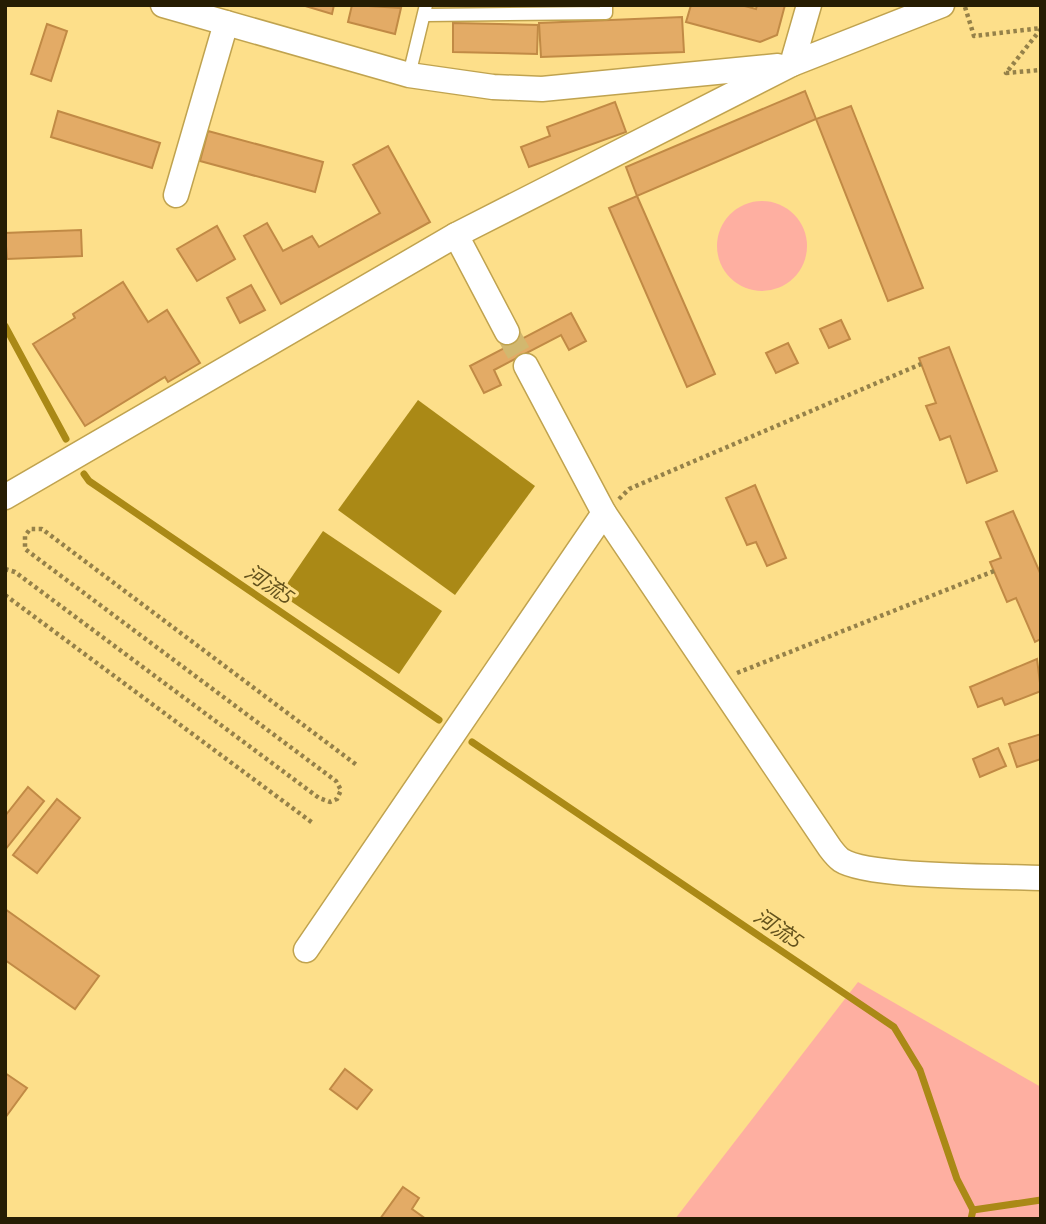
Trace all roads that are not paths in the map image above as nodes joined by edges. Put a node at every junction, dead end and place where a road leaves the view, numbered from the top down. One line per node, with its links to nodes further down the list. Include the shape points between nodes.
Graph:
1 (163, 5): 6 (street)
2 (606, 5): 5 (lane, via 606,13)
3 (809, 5): 7 (street)
4 (942, 5): 7 (street)
5 (426, 10): 8 (lane)
6 (226, 23): 8 (street); 9 (street)
7 (792, 64): 8 (street, via 542,89); 10 (street)
8 (409, 75)
9 (176, 195)
10 (456, 235): 11 (street); 13 (street)
11 (507, 332)
12 (526, 366): 14 (street)
13 (5, 497)
14 (604, 513): 15 (street, via 842,861 908,873); 16 (street)
15 (1041, 878)
16 (306, 950)

